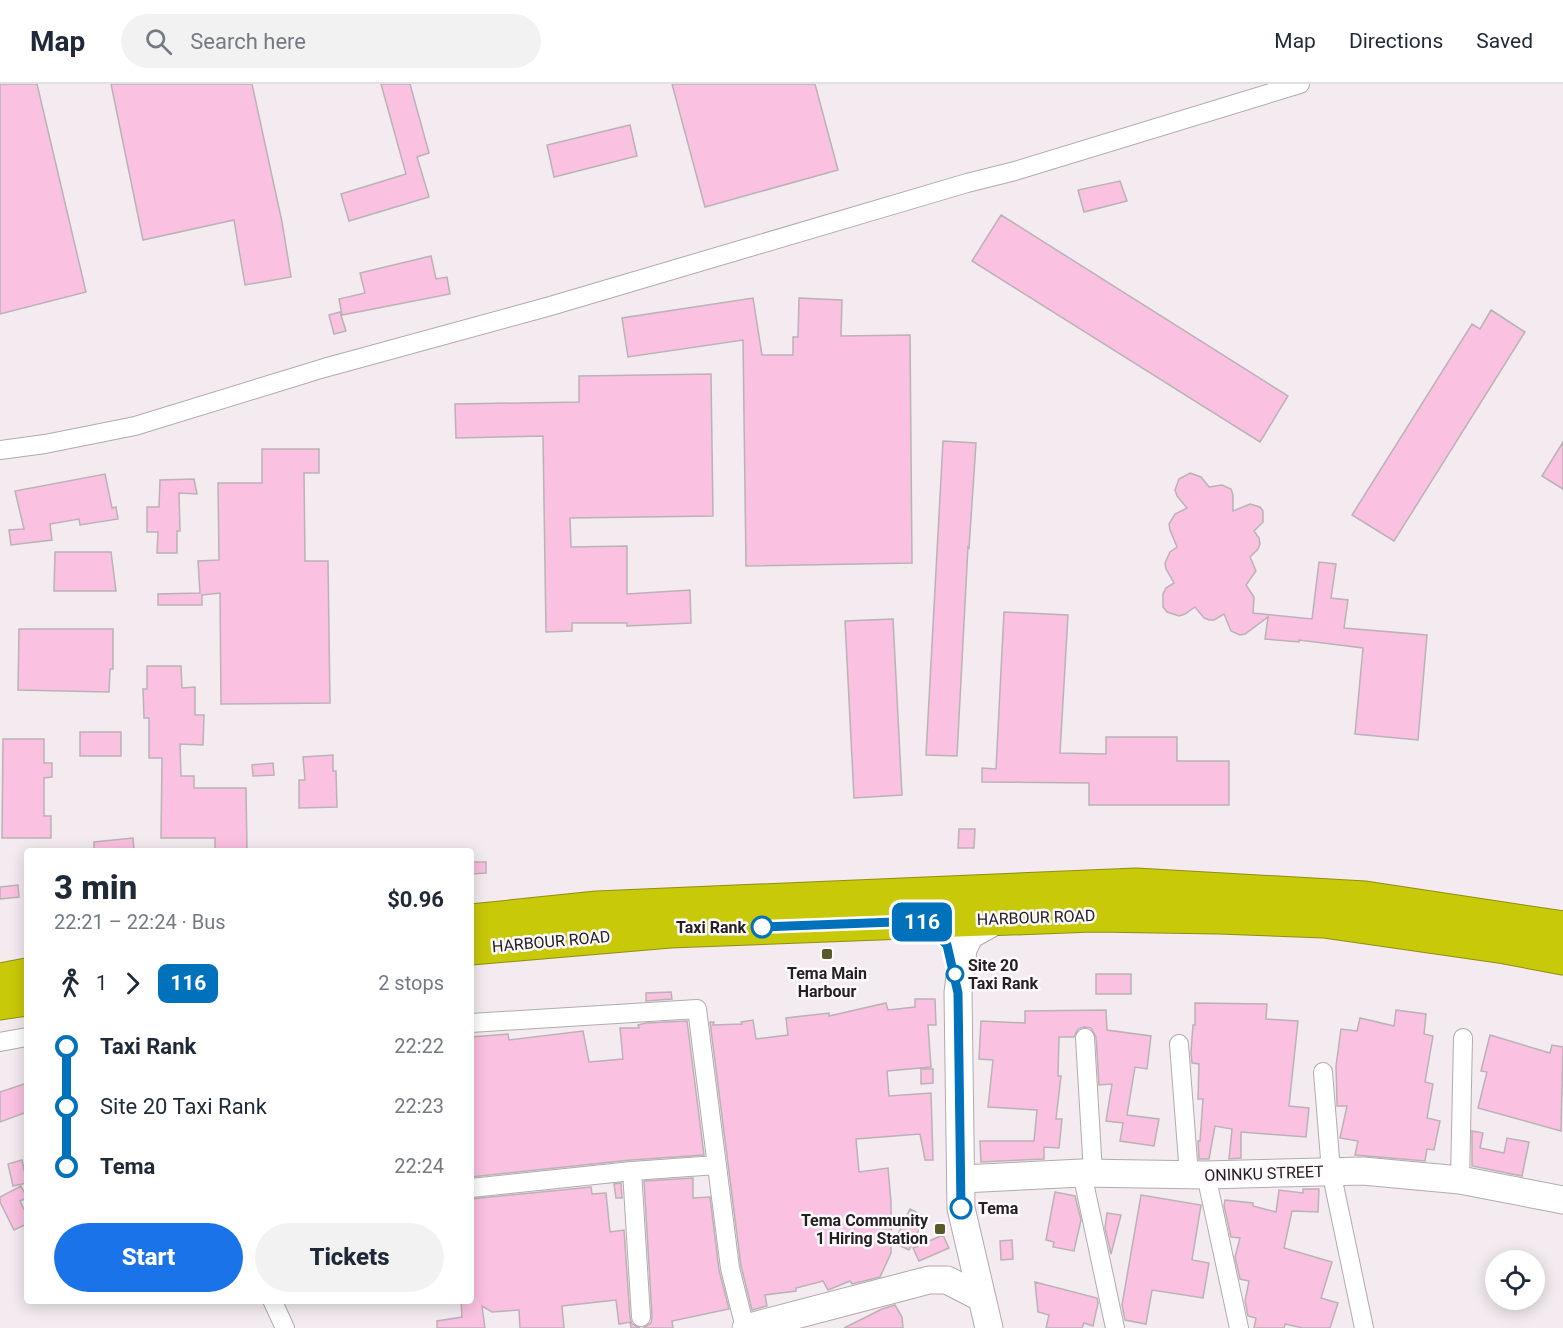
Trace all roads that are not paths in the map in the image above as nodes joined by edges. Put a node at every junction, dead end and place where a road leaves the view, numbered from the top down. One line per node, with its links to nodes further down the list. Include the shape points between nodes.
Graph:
1 (1300, 84): 2 (street, via 1015,171 324,368 135,426)
2 (0, 450)
3 (999, 919): 5 (highway, HARBOUR ROAD); 8 (highway, HARBOUR ROAD, via 1093,915 1324,921); 11 (street, via 970,935 963,949)
4 (474, 921): 6 (highway, HARBOUR ROAD, via 597,908 1136,885 1365,898)
5 (921, 921): 7 (highway, HARBOUR ROAD, via 670,931); 11 (street, via 947,945)
6 (1563, 928)
7 (474, 948)
8 (1563, 958)
9 (24, 976): 10 (highway)
10 (0, 980)
11 (958, 993): 26 (street)
12 (24, 999): 13 (highway)
13 (0, 1003)
14 (474, 1023): 21 (street, via 697,1009)
15 (24, 1038): 18 (street)
16 (1085, 1038): 24 (street)
17 (1463, 1038): 27 (street)
18 (0, 1042)
19 (1179, 1044): 25 (street)
20 (1323, 1072): 23 (street)
21 (717, 1165): 22 (street); 36 (street, via 730,1268)
22 (632, 1171): 28 (street); 34 (street)
23 (1331, 1171): 25 (street, ONINKU STREET); 27 (street, ONINKU STREET); 40 (street)
24 (1088, 1173): 25 (street, ONINKU STREET); 26 (street, ONINKU STREET); 38 (street)
25 (1197, 1175): 39 (street)
26 (962, 1179): 30 (street, via 961,1208)
27 (1460, 1180): 29 (street, ONINKU STREET)
28 (474, 1188)
29 (1563, 1200)
30 (970, 1245): 31 (street, via 951,1266); 32 (street)
31 (929, 1280): 32 (street, via 946,1280); 36 (street)
32 (982, 1298): 37 (street)
33 (274, 1304): 35 (street)
34 (641, 1317)
35 (285, 1328)
36 (745, 1328)
37 (989, 1328)
38 (1115, 1328)
39 (1239, 1328)
40 (1364, 1328)

